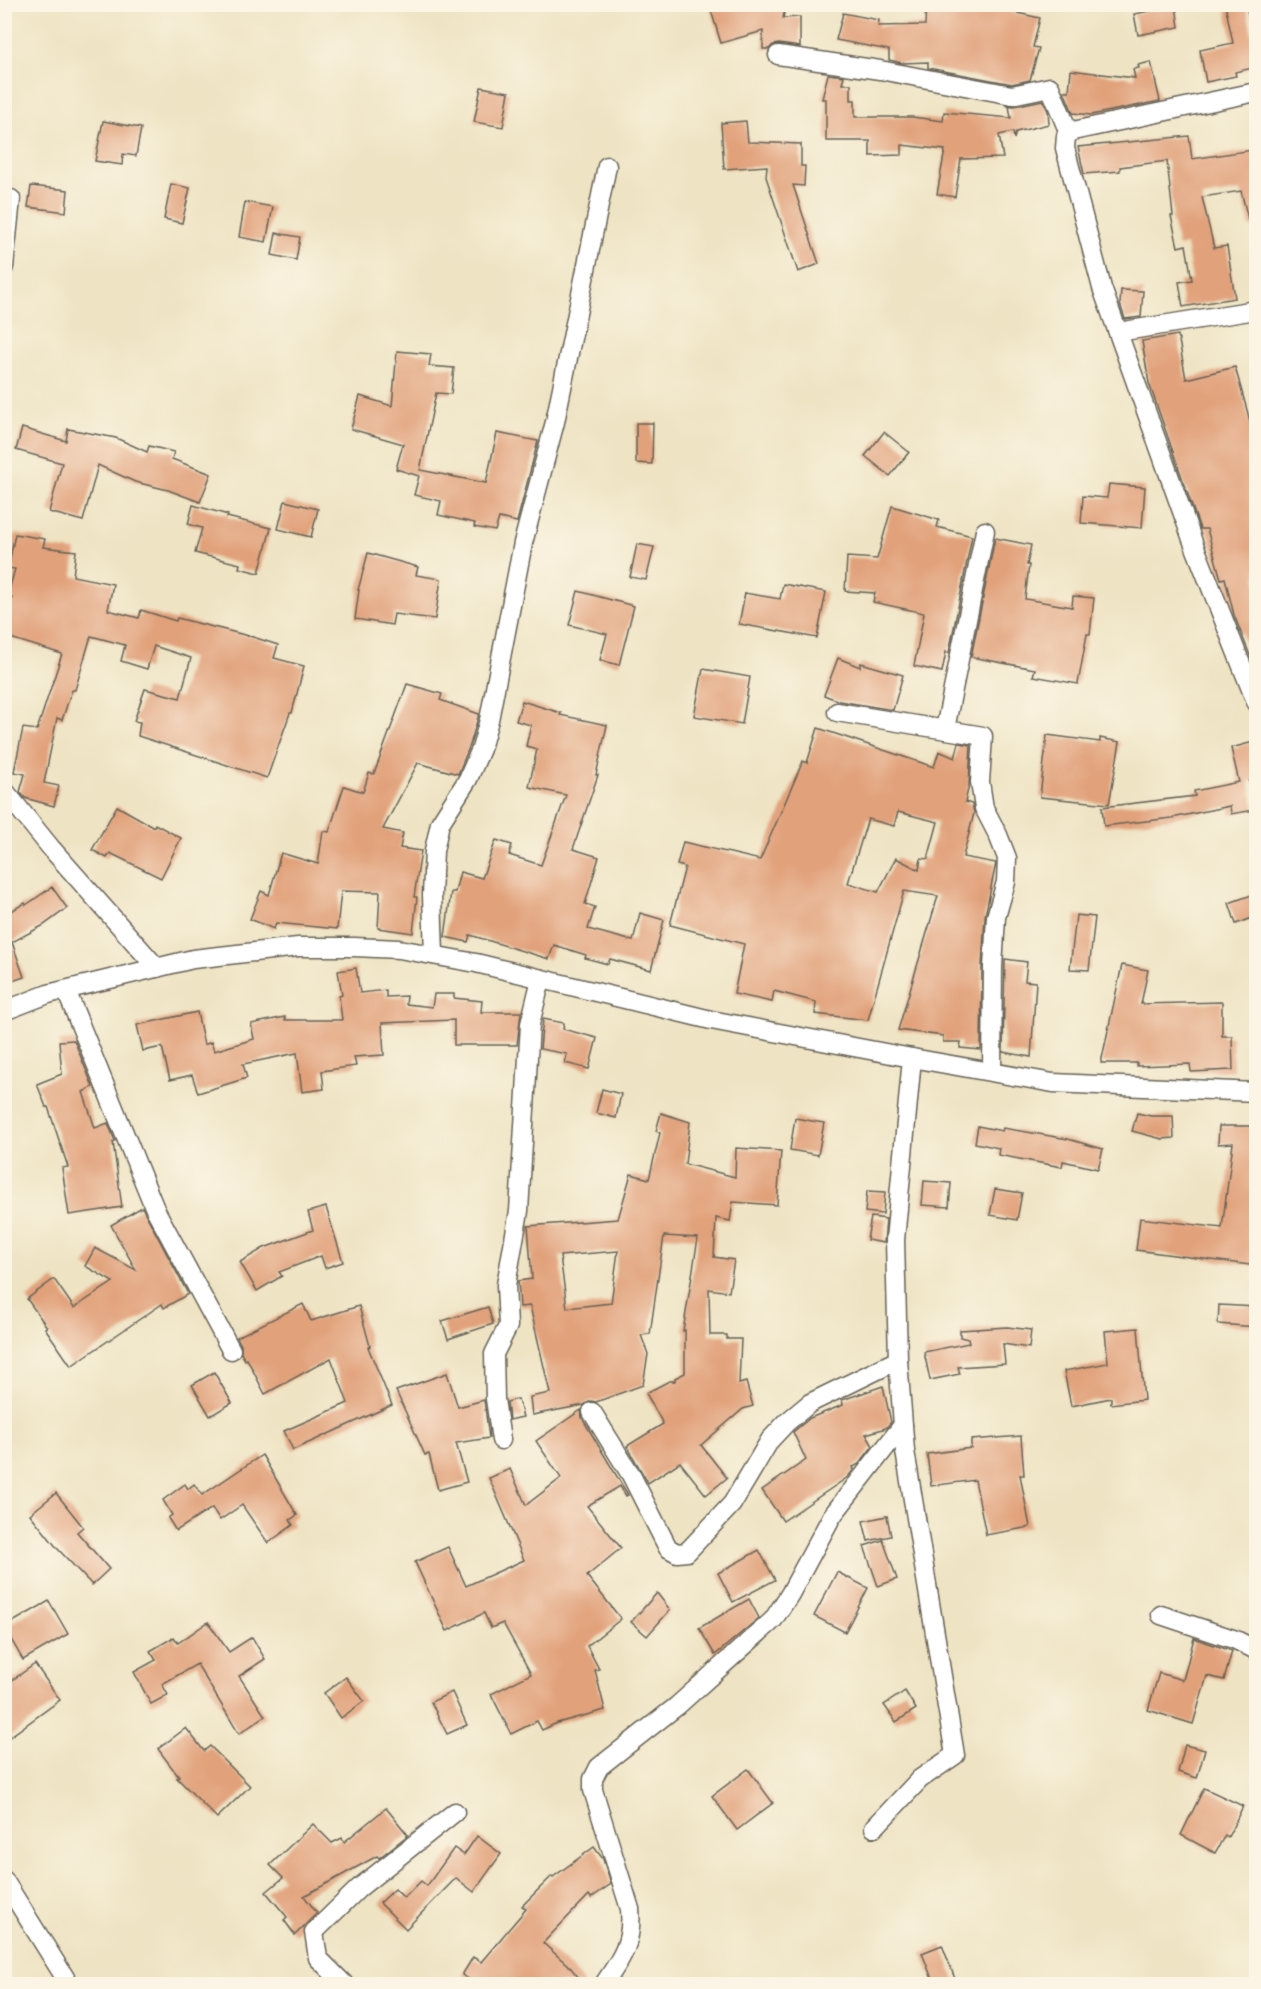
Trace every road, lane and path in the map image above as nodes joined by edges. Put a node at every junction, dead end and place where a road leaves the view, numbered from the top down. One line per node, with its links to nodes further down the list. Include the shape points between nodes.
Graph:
1 (778, 55): 3 (street, via 1012,95 1050,87)
2 (1257, 92): 3 (street)
3 (1069, 133): 8 (street, via 1065,148 1068,162)
4 (606, 166): 14 (street, via 555,422 523,543 489,720 468,779 440,823 433,873)
5 (11, 199): 6 (street)
6 (4, 267)
7 (1257, 310): 8 (street)
8 (1118, 332): 10 (street, via 1192,542)
9 (985, 531): 12 (street)
10 (1257, 702)
11 (837, 712): 12 (street)
12 (945, 729): 20 (street, via 983,736 980,782 984,808 1007,858 1006,882 996,917)
13 (4, 790): 15 (street)
14 (434, 955): 15 (street, via 388,949 298,947 193,959); 16 (street)
15 (157, 968): 17 (street)
16 (541, 980): 19 (street, via 711,1020); 26 (street, via 530,1024 519,1211 506,1285 508,1326 494,1354)
17 (66, 990): 18 (street); 22 (street, via 155,1209)
18 (4, 1011)
19 (912, 1058): 20 (street); 23 (street, via 894,1240)
20 (992, 1072): 21 (street, via 1053,1083)
21 (1257, 1092)
22 (231, 1350)
23 (898, 1360): 24 (street, via 810,1404 787,1422 770,1440 732,1504 687,1552 677,1553 668,1548 631,1475); 25 (street)
24 (592, 1412)
25 (903, 1425): 30 (street, via 955,1755 920,1779); 34 (street, via 832,1516 773,1620 678,1706 599,1767 593,1790 630,1908 632,1927 629,1944)
26 (501, 1440)
27 (1161, 1615): 28 (street)
28 (1257, 1650)
29 (454, 1812): 33 (street, via 359,1888 314,1932 318,1958)
30 (874, 1828)
31 (4, 1880): 32 (street)
32 (69, 1984)
33 (344, 1984)
34 (604, 1984)

